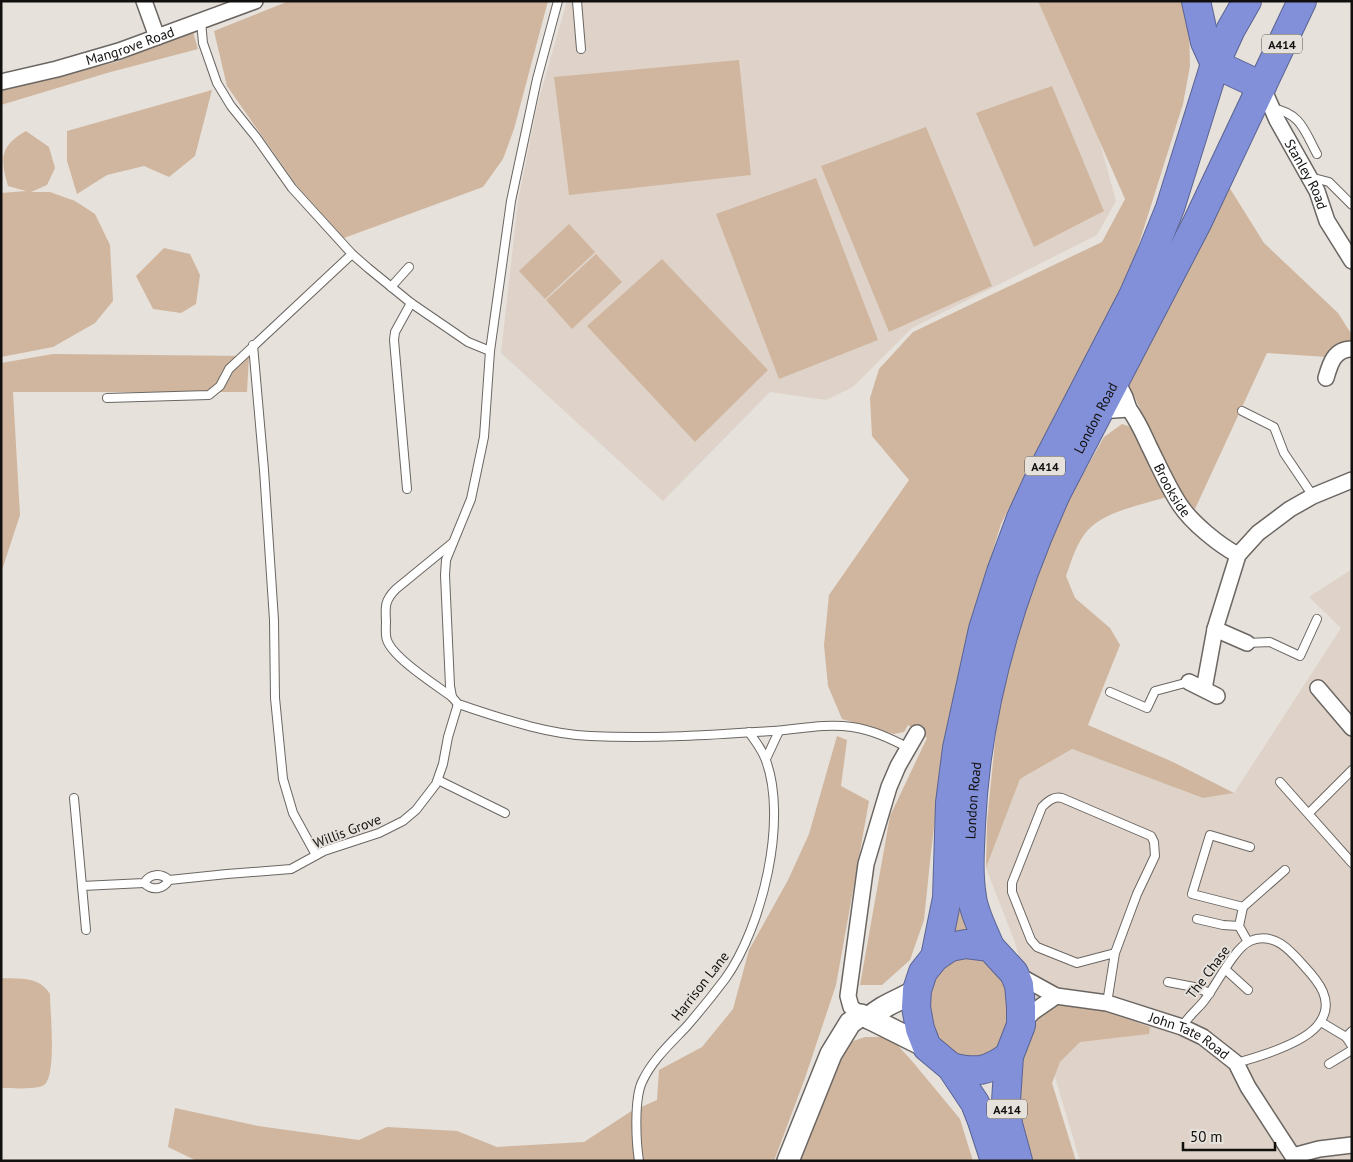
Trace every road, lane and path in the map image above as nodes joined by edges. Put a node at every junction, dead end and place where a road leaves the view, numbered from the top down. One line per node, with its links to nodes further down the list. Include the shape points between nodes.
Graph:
1 (144, 1): 9 (street)
2 (558, 1): 24 (lane, via 516,170)
3 (577, 1): 10 (lane)
4 (1196, 1): 11 (highway, via 1205,42)
5 (1247, 1): 11 (highway, London Road / A414)
6 (1302, 1): 13 (highway, London Road / A414)
7 (245, 3): 8 (street, Mangrove Road)
8 (201, 20): 9 (street, Mangrove Road); 17 (lane, via 203,43 217,83 292,188)
9 (157, 37): 12 (street, Mangrove Road, via 84,62)
10 (581, 49)
11 (1215, 64): 13 (highway); 70 (highway, London Road / A414, via 1170,208 1151,255 1021,518 983,628 957,748 950,803 947,898)
12 (1, 82)
13 (1266, 97): 14 (lane, via 1300,121); 15 (street, Stanley Road); 26 (highway, London Road / A414)
14 (1317, 154)
15 (1308, 176): 16 (lane, via 1329,182); 18 (street, Stanley Road, via 1327,221)
16 (1352, 205)
17 (352, 254): 20 (lane); 22 (lane)
18 (1352, 261)
19 (409, 267): 20 (lane)
20 (391, 288): 21 (lane)
21 (411, 303): 24 (lane, via 468,342); 32 (lane, via 394,332)
22 (253, 345): 27 (lane, via 209,395); 57 (lane, via 283,779 293,813)
23 (1352, 349): 25 (street, via 1338,353)
24 (490, 351): 34 (lane, via 484,437 471,499)
25 (1326, 378)
26 (1116, 379): 28 (street, Brookside); 29 (highway, London Road / A414)
27 (107, 398)
28 (1129, 409): 29 (street); 35 (street, Brookside, via 1184,511)
29 (1098, 411): 68 (highway, London Road / A414, via 1039,532 1019,583 987,698 976,768 970,864 972,899)
30 (1242, 411): 33 (lane, via 1274,427 1284,453)
31 (1352, 480): 33 (street)
32 (407, 489)
33 (1313, 496): 35 (street, via 1258,533)
34 (452, 543): 42 (lane, via 445,575); 42 (lane, via 396,589 388,598 385,610 386,640 391,649)
35 (1238, 555): 37 (street)
36 (1317, 619): 38 (lane, via 1300,656 1270,642)
37 (1215, 629): 38 (street); 39 (street, via 1210,692)
38 (1247, 643)
39 (1189, 682): 41 (lane, via 1155,691 1146,708)
40 (1318, 688): 44 (street)
41 (1110, 692)
42 (452, 697): 43 (lane)
43 (458, 704): 46 (lane, via 564,734 630,736); 51 (lane, Willis Grove)
44 (1352, 728)
45 (779, 731): 46 (lane); 48 (lane, via 829,725 851,727 870,730); 49 (lane)
46 (749, 732): 49 (lane, Harrison Lane)
47 (917, 733): 48 (street)
48 (909, 748): 79 (street, via 889,787 866,864 848,996 851,1007)
49 (766, 759): 92 (lane, Harrison Lane, via 772,786 773,826 761,904 742,951 726,978 663,1050 642,1082 638,1103)
50 (1352, 770): 55 (lane)
51 (438, 780): 54 (lane); 57 (lane, Willis Grove, via 416,810 403,821)
52 (1280, 782): 55 (lane)
53 (74, 798): 62 (lane)
54 (505, 813)
55 (1309, 813): 58 (lane)
56 (1250, 847): 63 (lane, via 1210,836 1192,894)
57 (316, 855): 60 (lane, Willis Grove, via 291,870)
58 (1352, 863)
59 (1285, 870): 63 (lane)
60 (169, 880): 61 (lane, Willis Grove, via 156,875); 61 (lane, Willis Grove, via 155,889)
61 (144, 883): 62 (lane, Willis Grove)
62 (82, 886): 66 (lane)
63 (1243, 907): 65 (lane)
64 (1197, 919): 65 (lane)
65 (1240, 926): 67 (lane)
66 (86, 930)
67 (1248, 942): 71 (lane, The Chase); 80 (lane, The Chase, via 1270,939 1289,949 1322,988 1325,1012)
68 (990, 946): 70 (highway, via 966,944 950,947); 72 (highway)
69 (1115, 953): 69 (lane, via 1155,856 1154,842 1151,836 1062,798 1053,798 1042,807 1012,883 1012,892 1031,940 1037,947 1078,963); 78 (lane)
70 (935, 957): 74 (highway, via 923,972)
71 (1226, 970): 75 (lane); 76 (lane, The Chase)
72 (1014, 973): 77 (street); 81 (highway, via 1019,985)
73 (1168, 982): 76 (lane)
74 (916, 990): 79 (main road); 84 (highway, via 920,1028)
75 (1248, 990)
76 (1210, 993): 82 (lane, The Chase)
77 (1056, 996): 78 (street, John Tate Road); 81 (street)
78 (1106, 1003): 82 (street, John Tate Road)
79 (865, 1016): 84 (main road); 93 (main road, via 850,1023 831,1054)
80 (1321, 1022): 83 (lane); 87 (lane, via 1302,1038)
81 (1021, 1025): 86 (highway)
82 (1182, 1027): 87 (street, John Tate Road, via 1203,1037)
83 (1349, 1034): 85 (lane)
84 (928, 1047): 89 (highway)
85 (1352, 1048): 88 (lane)
86 (1009, 1056): 89 (highway, via 983,1070); 95 (highway, A414, via 1006,1101 1008,1124)
87 (1236, 1063): 91 (street, John Tate Road)
88 (1328, 1064)
89 (951, 1067): 94 (highway, A414, via 975,1102)
90 (1352, 1145): 91 (street, via 1319,1149)
91 (1292, 1159)
92 (639, 1161)
93 (788, 1161)
94 (995, 1161)
95 (1018, 1161)

